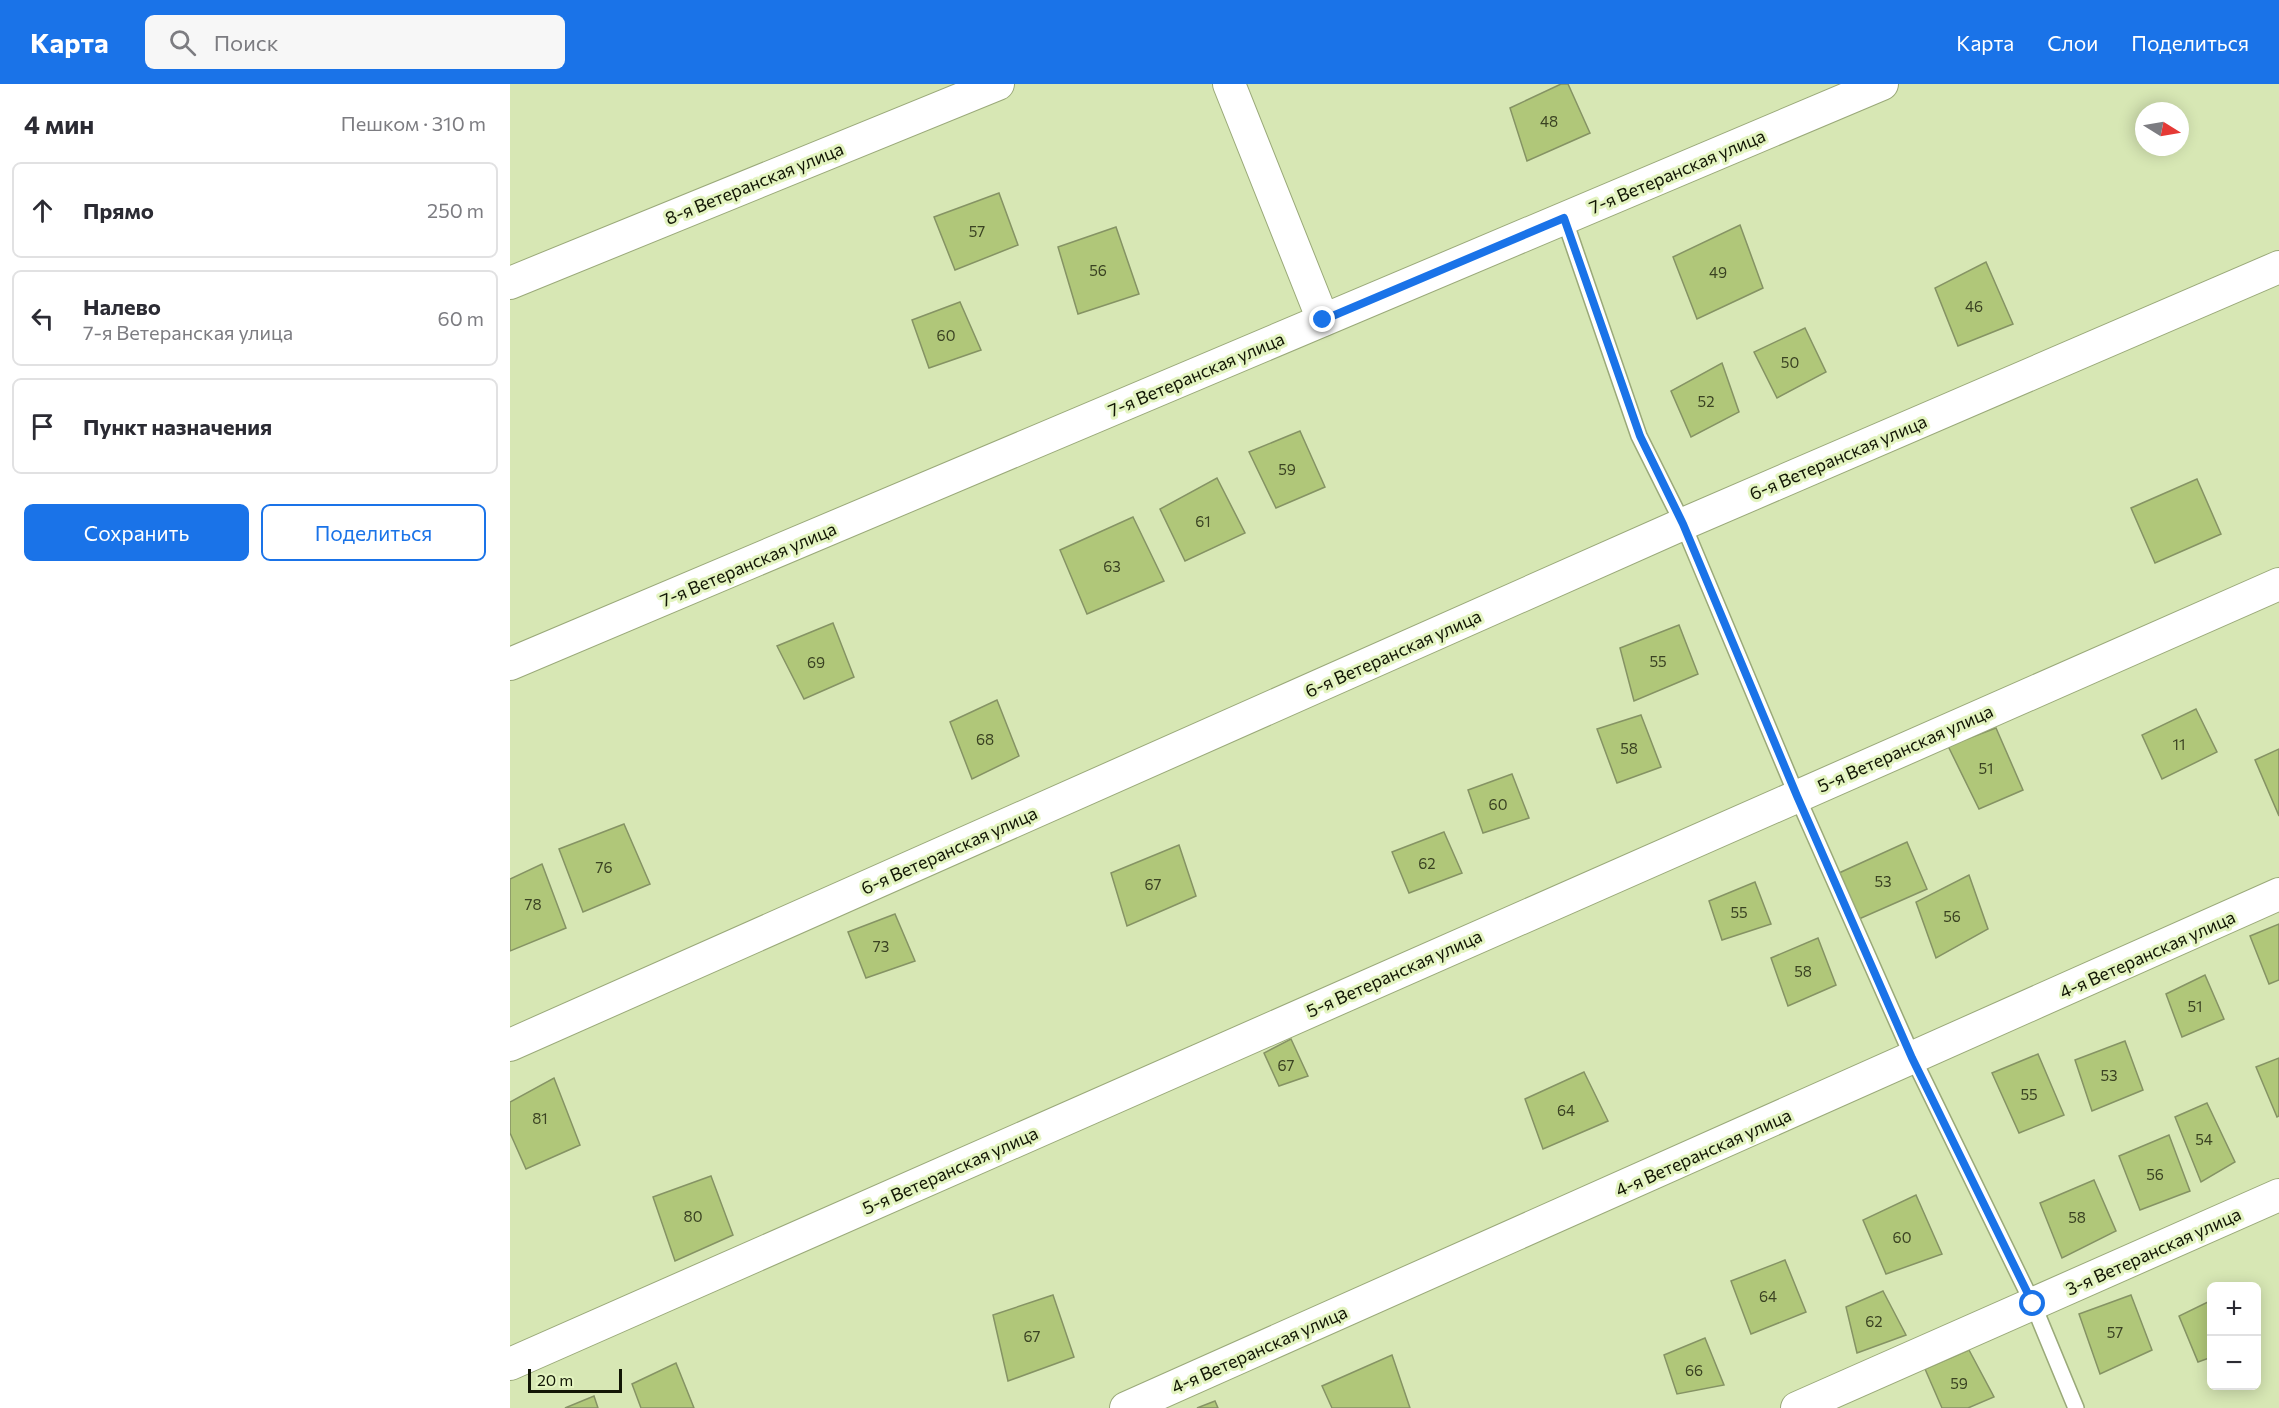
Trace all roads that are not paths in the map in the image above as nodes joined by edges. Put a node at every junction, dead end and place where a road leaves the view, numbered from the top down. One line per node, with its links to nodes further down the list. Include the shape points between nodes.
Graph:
1 (998, 84): 6 (street, 8-я Ветеранская улица)
2 (1229, 84): 7 (street)
3 (1882, 84): 4 (street, 7-я Ветеранская улица)
4 (1564, 218): 7 (street, 7-я Ветеранская улица); 8 (lane, via 1640,436)
5 (2279, 267): 8 (street, 6-я Ветеранская улица)
6 (510, 283)
7 (1323, 320): 10 (street, 7-я Ветеранская улица)
8 (1683, 524): 11 (lane); 13 (street, 6-я Ветеранская улица)
9 (2279, 584): 11 (street, 5-я Ветеранская улица)
10 (510, 664)
11 (1797, 796): 14 (lane); 17 (street, 5-я Ветеранская улица)
12 (2279, 894): 14 (street, 4-я Ветеранская улица)
13 (510, 1045)
14 (1912, 1058): 16 (lane); 18 (street, 4-я Ветеранская улица)
15 (2279, 1195): 16 (street, 3-я Ветеранская улица)
16 (2033, 1304): 19 (street, 3-я Ветеранская улица); 20 (lane)
17 (510, 1364)
18 (1126, 1408)
19 (1797, 1408)
20 (2076, 1408)

